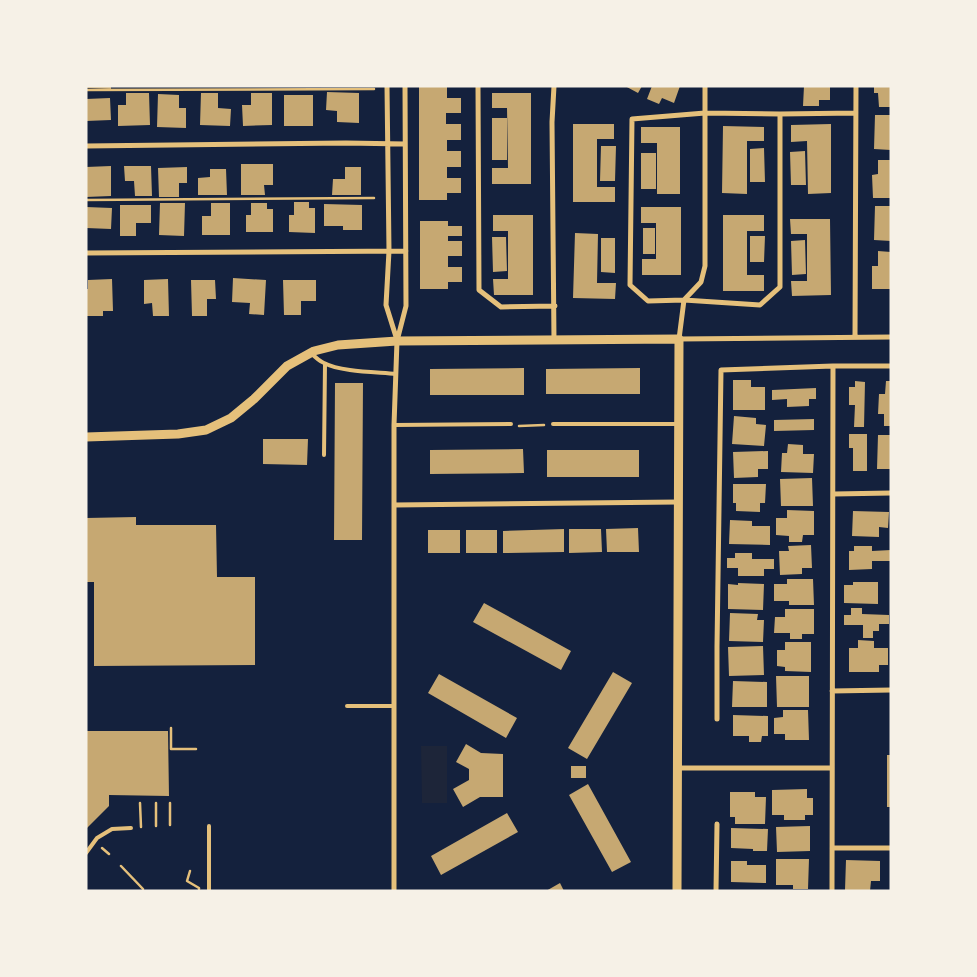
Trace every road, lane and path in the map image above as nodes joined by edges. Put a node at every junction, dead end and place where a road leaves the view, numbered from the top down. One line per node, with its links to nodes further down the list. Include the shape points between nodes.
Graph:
1 (387, 86): 12 (street)
2 (405, 86): 13 (street)
3 (478, 86): 21 (street, via 480,290 500,307)
4 (554, 86): 21 (street)
5 (705, 86): 9 (street)
6 (856, 86): 10 (street)
7 (374, 88): 8 (path)
8 (86, 90)
9 (705, 113): 11 (street); 20 (street, via 705,266 701,282); 20 (street, via 632,119 630,285 648,301)
10 (856, 113): 11 (street); 22 (street)
11 (780, 114): 20 (street, via 780,287 760,305)
12 (388, 144): 13 (street); 14 (street); 17 (street)
13 (405, 144): 18 (street)
14 (86, 146)
15 (374, 198): 16 (path)
16 (86, 200)
17 (389, 251): 18 (street); 19 (street); 26 (street, via 386,305)
18 (406, 251): 26 (street, via 406,306)
19 (86, 253)
20 (684, 300): 24 (street)
21 (555, 306): 25 (street)
22 (855, 337): 23 (street); 24 (street)
23 (891, 337)
24 (679, 338): 25 (street); 34 (street)
25 (554, 340): 26 (street)
26 (397, 341): 27 (street, via 338,345); 31 (street)
27 (311, 353): 28 (lane); 38 (street, via 287,366 231,418 206,430)
28 (325, 364): 31 (lane); 39 (lane)
29 (834, 366): 30 (street); 41 (street); 48 (street, via 721,370)
30 (891, 366)
31 (396, 374): 35 (street)
32 (512, 424): 35 (lane)
33 (553, 424): 34 (lane)
34 (678, 424): 42 (street)
35 (394, 425): 43 (street)
36 (547, 425): 37 (path)
37 (518, 426)
38 (86, 437)
39 (324, 455)
40 (891, 493): 41 (street)
41 (834, 494): 45 (street)
42 (678, 502): 43 (street); 51 (street)
43 (394, 505): 47 (street)
44 (891, 690): 45 (street)
45 (832, 691): 52 (street)
46 (347, 706): 47 (lane)
47 (394, 706): 72 (street)
48 (717, 719)
49 (171, 728): 50 (path, via 171,749)
50 (196, 749)
51 (677, 768): 52 (street); 73 (street)
52 (832, 768): 63 (street)
53 (140, 803): 60 (path)
54 (156, 803): 58 (path)
55 (170, 803): 57 (path)
56 (717, 824): 74 (street)
57 (170, 825)
58 (156, 826)
59 (209, 826): 71 (lane)
60 (141, 827)
61 (130, 828): 65 (lane, via 112,829 97,838)
62 (102, 848): 66 (path)
63 (832, 848): 64 (street); 75 (street)
64 (891, 848)
65 (86, 853)
66 (109, 854)
67 (121, 866): 69 (path)
68 (190, 871): 70 (path, via 188,881)
69 (143, 888)
70 (199, 891)
71 (209, 891)
72 (394, 891)
73 (677, 891)
74 (716, 891)
75 (832, 891)

